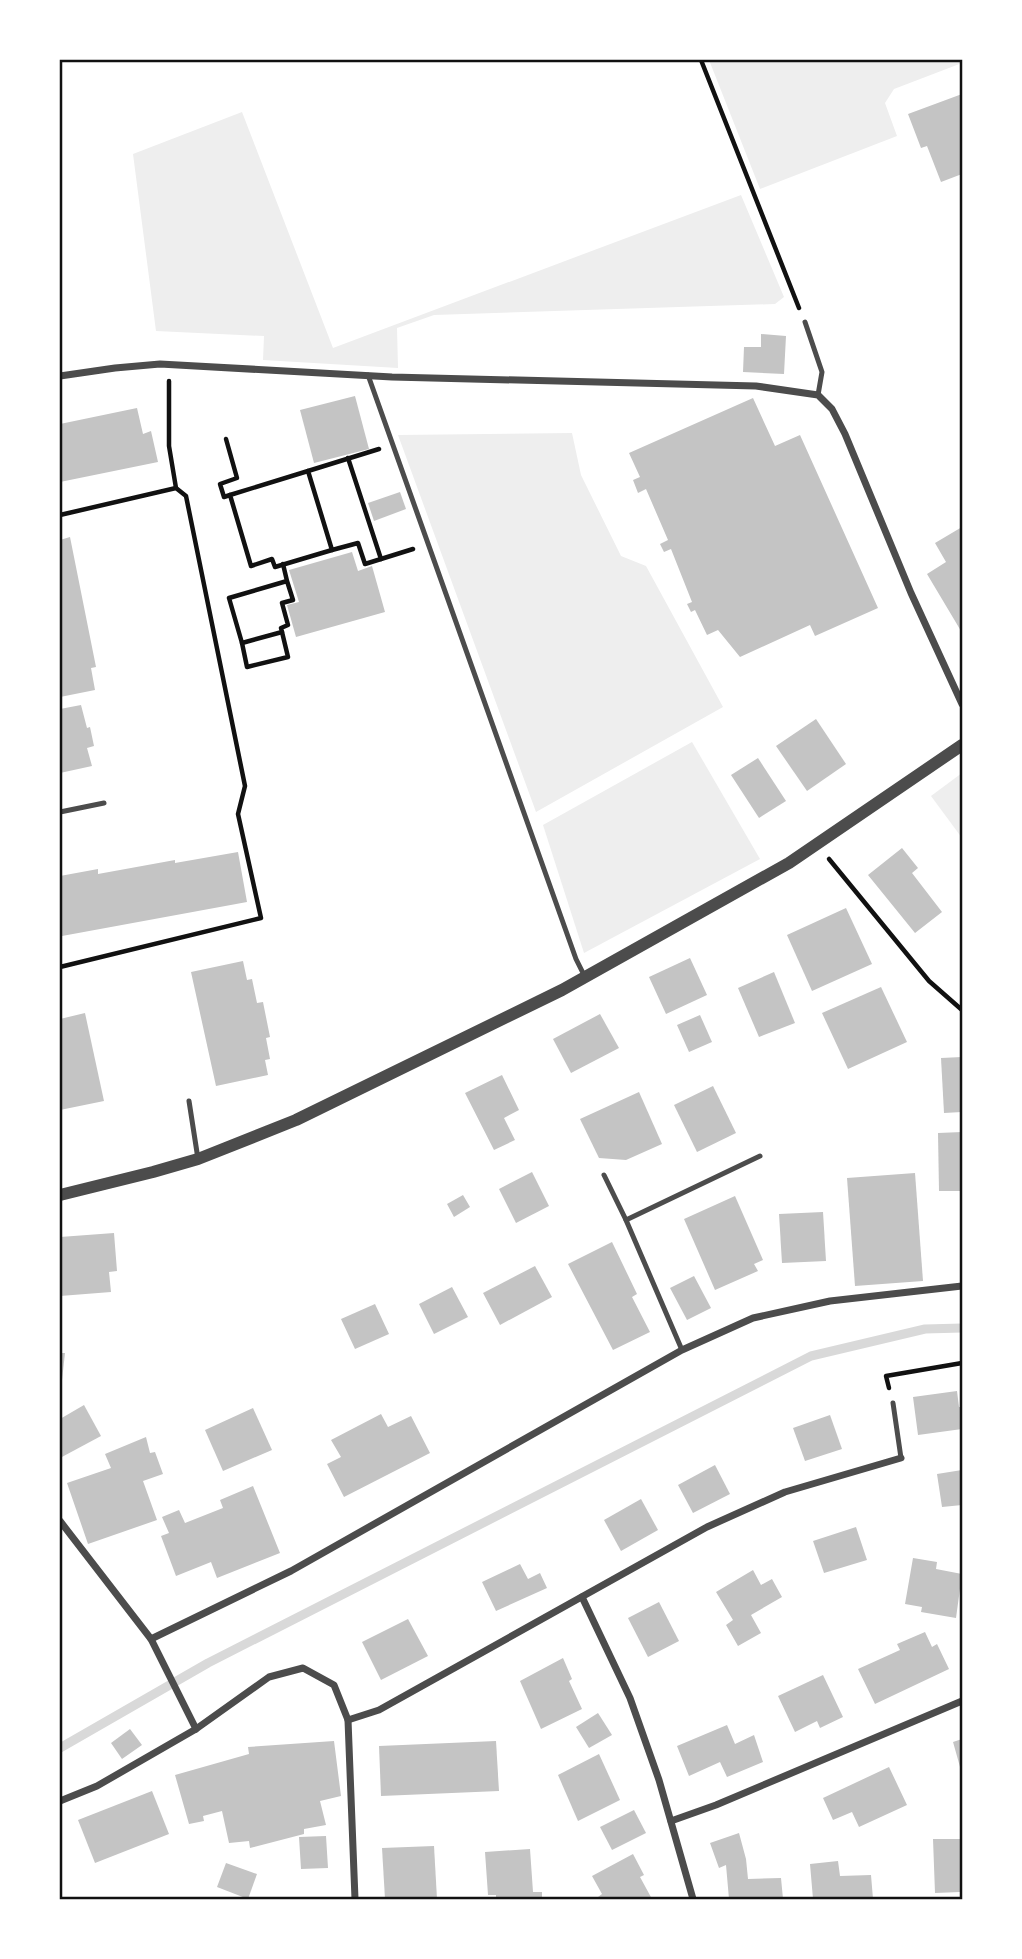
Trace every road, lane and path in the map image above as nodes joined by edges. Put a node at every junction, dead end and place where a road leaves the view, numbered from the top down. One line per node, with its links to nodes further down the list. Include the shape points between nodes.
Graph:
1 (701, 60): 2 (path)
2 (805, 322): 6 (lane, via 822,372)
3 (170, 365): 4 (street); 5 (street); 11 (path, via 169,446)
4 (368, 375): 6 (street, via 756,386); 8 (lane)
5 (60, 376)
6 (818, 395): 21 (street, via 832,409 845,435)
7 (226, 439): 12 (path, via 237,478 220,484 224,497)
8 (394, 444): 9 (path); 14 (lane)
9 (348, 458): 10 (path); 16 (path)
10 (309, 471): 12 (path); 15 (path)
11 (176, 488): 13 (path); 26 (path, via 186,496 245,786 239,814 261,918)
12 (230, 495): 17 (path, via 251,566 272,559 275,567)
13 (60, 515)
14 (429, 543): 16 (path); 27 (lane)
15 (332, 550): 16 (path, via 358,543 365,564); 17 (path)
16 (381, 559)
17 (283, 565): 18 (path)
18 (287, 581): 19 (path, via 293,600 282,603 288,625); 20 (path, via 229,598)
19 (282, 632): 20 (path); 20 (path, via 288,657 247,667)
20 (242, 643)
21 (962, 705)
22 (962, 745): 25 (street)
23 (104, 803): 24 (lane)
24 (60, 812)
25 (817, 845): 27 (street); 28 (path, via 929,981)
26 (60, 967)
27 (585, 977): 31 (street, via 296,1121)
28 (962, 1010)
29 (189, 1101): 31 (lane)
30 (760, 1156): 34 (lane)
31 (198, 1159): 33 (street)
32 (604, 1175): 34 (lane)
33 (60, 1195)
34 (626, 1220): 36 (lane)
35 (962, 1286): 36 (street, via 831,1301 766,1315)
36 (682, 1350): 42 (street, via 291,1572)
37 (962, 1363): 38 (path, via 886,1376)
38 (893, 1403): 39 (lane)
39 (901, 1458): 41 (street, via 785,1492 708,1527)
40 (60, 1521): 42 (street)
41 (582, 1597): 44 (street, via 379,1710); 47 (street, via 630,1698)
42 (151, 1639): 45 (street)
43 (962, 1701): 47 (street)
44 (348, 1720): 45 (street, via 334,1685 303,1668 269,1677); 48 (street)
45 (196, 1729): 46 (street, via 97,1786)
46 (60, 1801)
47 (671, 1821): 49 (street)
48 (355, 1899)
49 (693, 1899)

